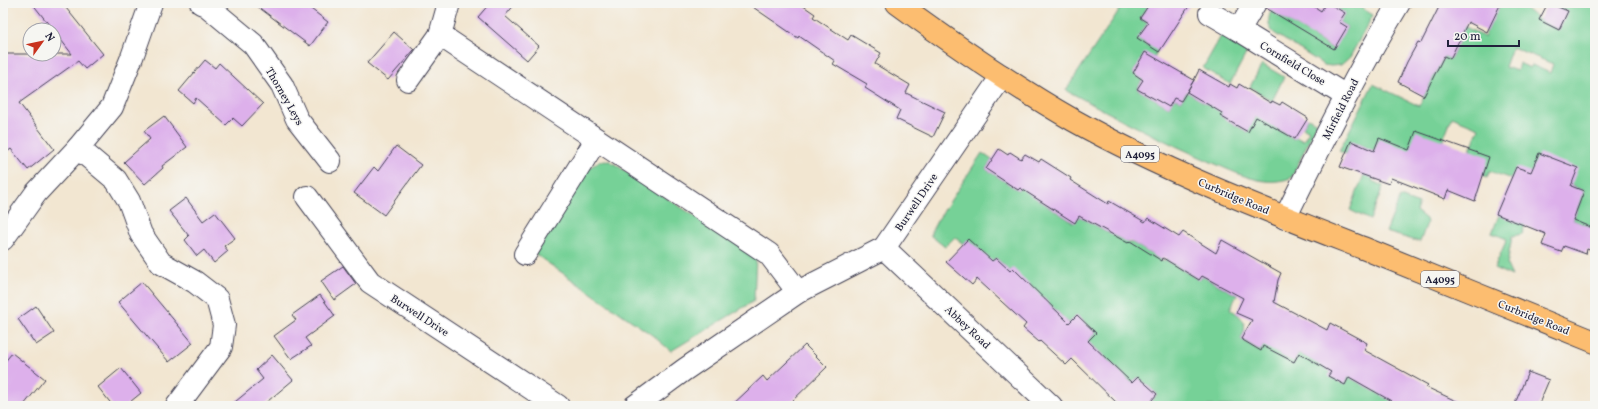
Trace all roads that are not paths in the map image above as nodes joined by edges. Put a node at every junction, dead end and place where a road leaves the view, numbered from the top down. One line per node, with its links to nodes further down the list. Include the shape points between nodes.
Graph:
1 (151, 3): 14 (street, via 112,107)
2 (201, 3): 15 (street, Thorney Leys, via 253,44 282,85 297,119)
3 (449, 3): 9 (street)
4 (897, 3): 10 (main road, Curbridge Road / A4095)
5 (1255, 3): 8 (street)
6 (1399, 3): 12 (street, Mirfield Road)
7 (1210, 13): 8 (street, Cornfield Close)
8 (1239, 30): 12 (street, Cornfield Close)
9 (440, 35): 11 (street); 13 (street)
10 (1002, 76): 17 (main road, Curbridge Road / A4095, via 1073,120 1164,166); 19 (street, Burwell Drive)
11 (408, 80)
12 (1346, 96): 17 (street, Mirfield Road)
13 (596, 140): 20 (street); 21 (street, via 769,254)
14 (78, 148): 18 (street, via 36,193); 23 (street, via 116,180 129,201 141,234 161,263 195,282 216,299 224,325 221,347)
15 (330, 161)
16 (307, 197): 24 (street, Burwell Drive, via 370,282)
17 (1285, 218): 22 (main road, Curbridge Road / A4095)
18 (3, 239)
19 (884, 248): 21 (street, Burwell Drive); 26 (street, Abbey Road)
20 (525, 254)
21 (798, 292): 25 (street, Burwell Drive)
22 (1595, 342)
23 (177, 406)
24 (558, 406)
25 (635, 406)
26 (1052, 406)

